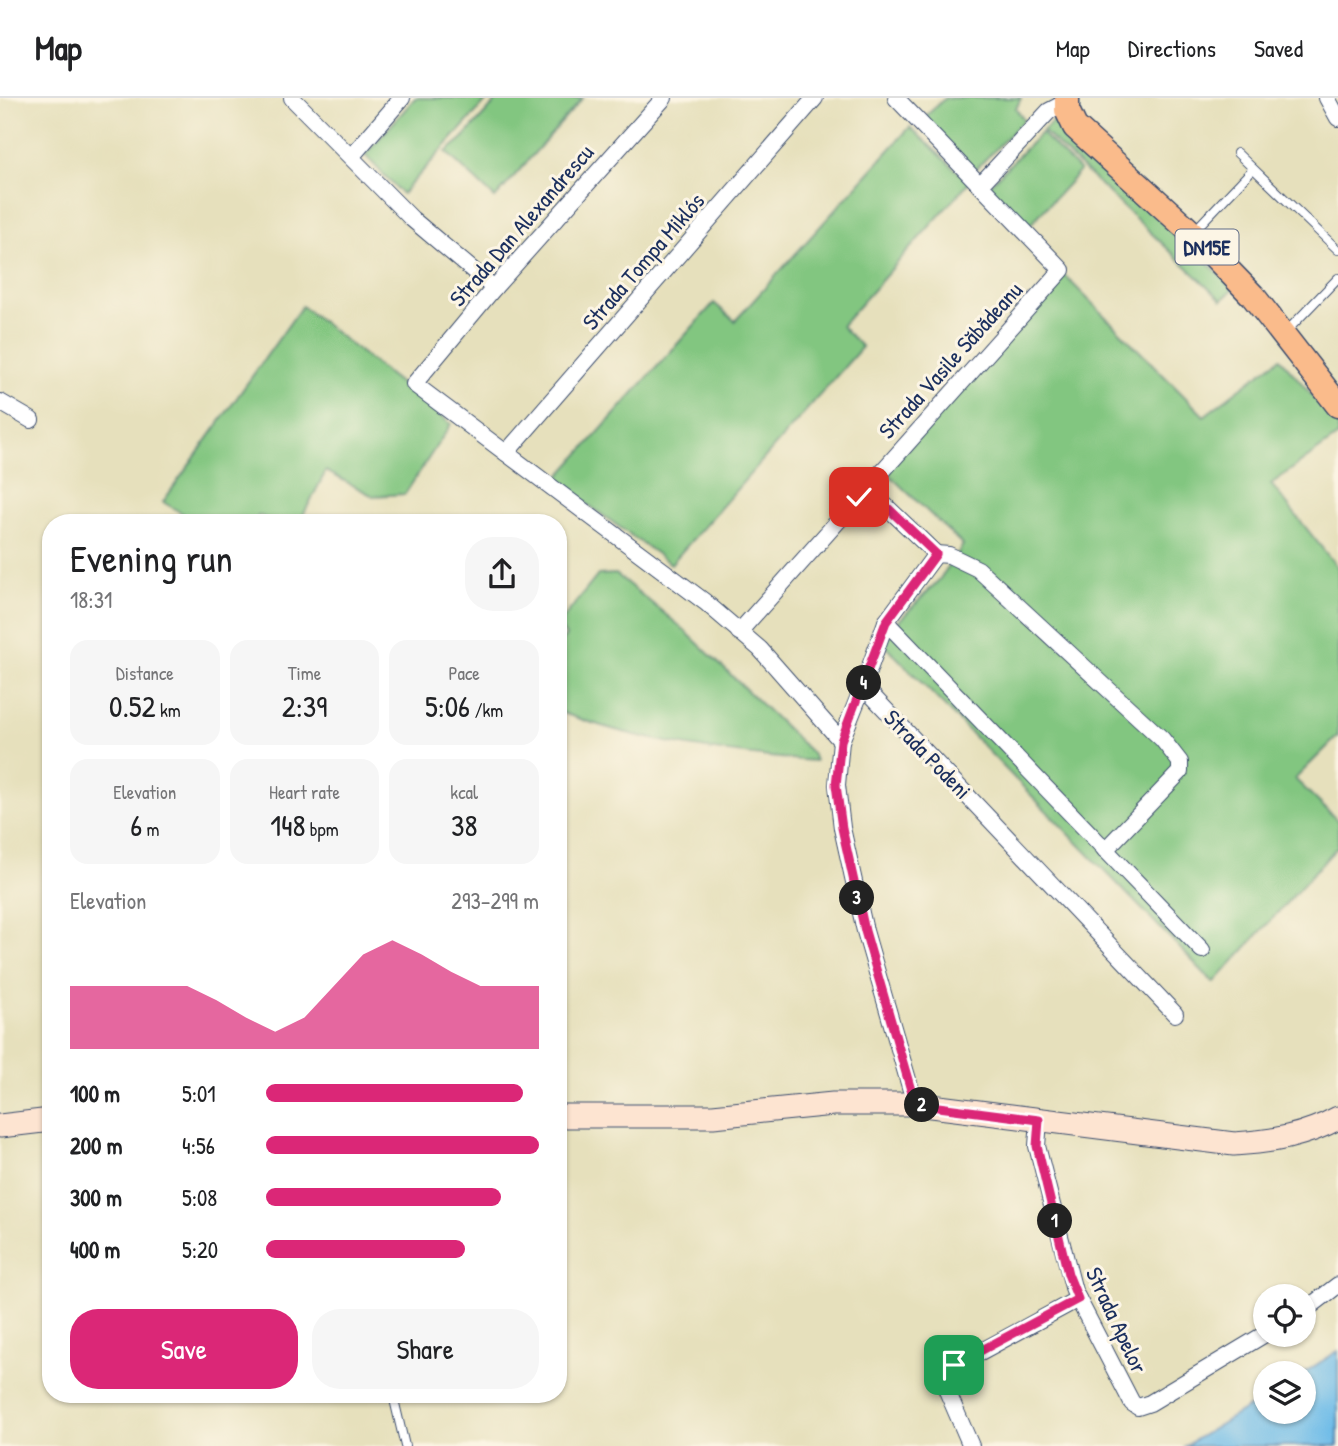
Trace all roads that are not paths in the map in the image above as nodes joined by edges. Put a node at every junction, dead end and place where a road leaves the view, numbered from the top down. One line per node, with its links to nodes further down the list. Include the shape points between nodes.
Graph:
1 (292, 98): 10 (street)
2 (402, 98): 10 (street)
3 (664, 98): 16 (street, Strada Dan Alexandrescu)
4 (815, 98): 21 (street, Strada Tompa Miklós)
5 (896, 98): 12 (street, Strada Vasile Săbădeanu)
6 (1327, 98): 8 (street)
7 (1066, 100): 12 (street, via 1049,111); 13 (main road, DN15E, via 1075,127)
8 (1338, 118)
9 (1237, 153): 11 (lane)
10 (351, 157): 16 (street, via 429,235)
11 (1253, 169): 13 (lane); 14 (lane)
12 (980, 185): 22 (street, Strada Vasile Săbădeanu, via 1062,270)
13 (1192, 233): 17 (main road, DN15E)
14 (1338, 250)
15 (1338, 278): 17 (lane)
16 (494, 288): 21 (street, Strada Dan Alexandrescu, via 414,384)
17 (1284, 334): 19 (main road, DN15E)
18 (0, 402): 20 (street)
19 (1338, 405)
20 (31, 420)
21 (506, 453): 25 (street)
22 (867, 488): 23 (street); 25 (street, Strada Vasile Săbădeanu)
23 (936, 554): 24 (street); 28 (street, via 978,569 1180,762 1181,772)
24 (886, 622): 26 (street); 28 (street)
25 (739, 632): 27 (street, via 760,649)
26 (863, 686): 27 (street, Strada Podeni); 30 (street, Strada Podeni)
27 (841, 741): 31 (street, Strada Podeni, via 836,785 842,828 865,931)
28 (1105, 850): 29 (street)
29 (1202, 950)
30 (1175, 1014)
31 (915, 1104): 32 (main road, via 833,1104 713,1116); 34 (main road)
32 (567, 1116)
33 (1338, 1118): 34 (main road, via 1296,1136 1234,1144)
34 (1039, 1120): 38 (street, Strada Apelor, via 1037,1146)
35 (42, 1121): 36 (main road)
36 (0, 1126)
37 (1338, 1285): 39 (street)
38 (1078, 1299): 40 (street, Strada Apelor, via 1132,1404 1141,1407); 43 (street, via 945,1371 942,1379)
39 (1316, 1302)
40 (1253, 1341)
41 (395, 1403): 42 (lane)
42 (405, 1446)
43 (971, 1446)

